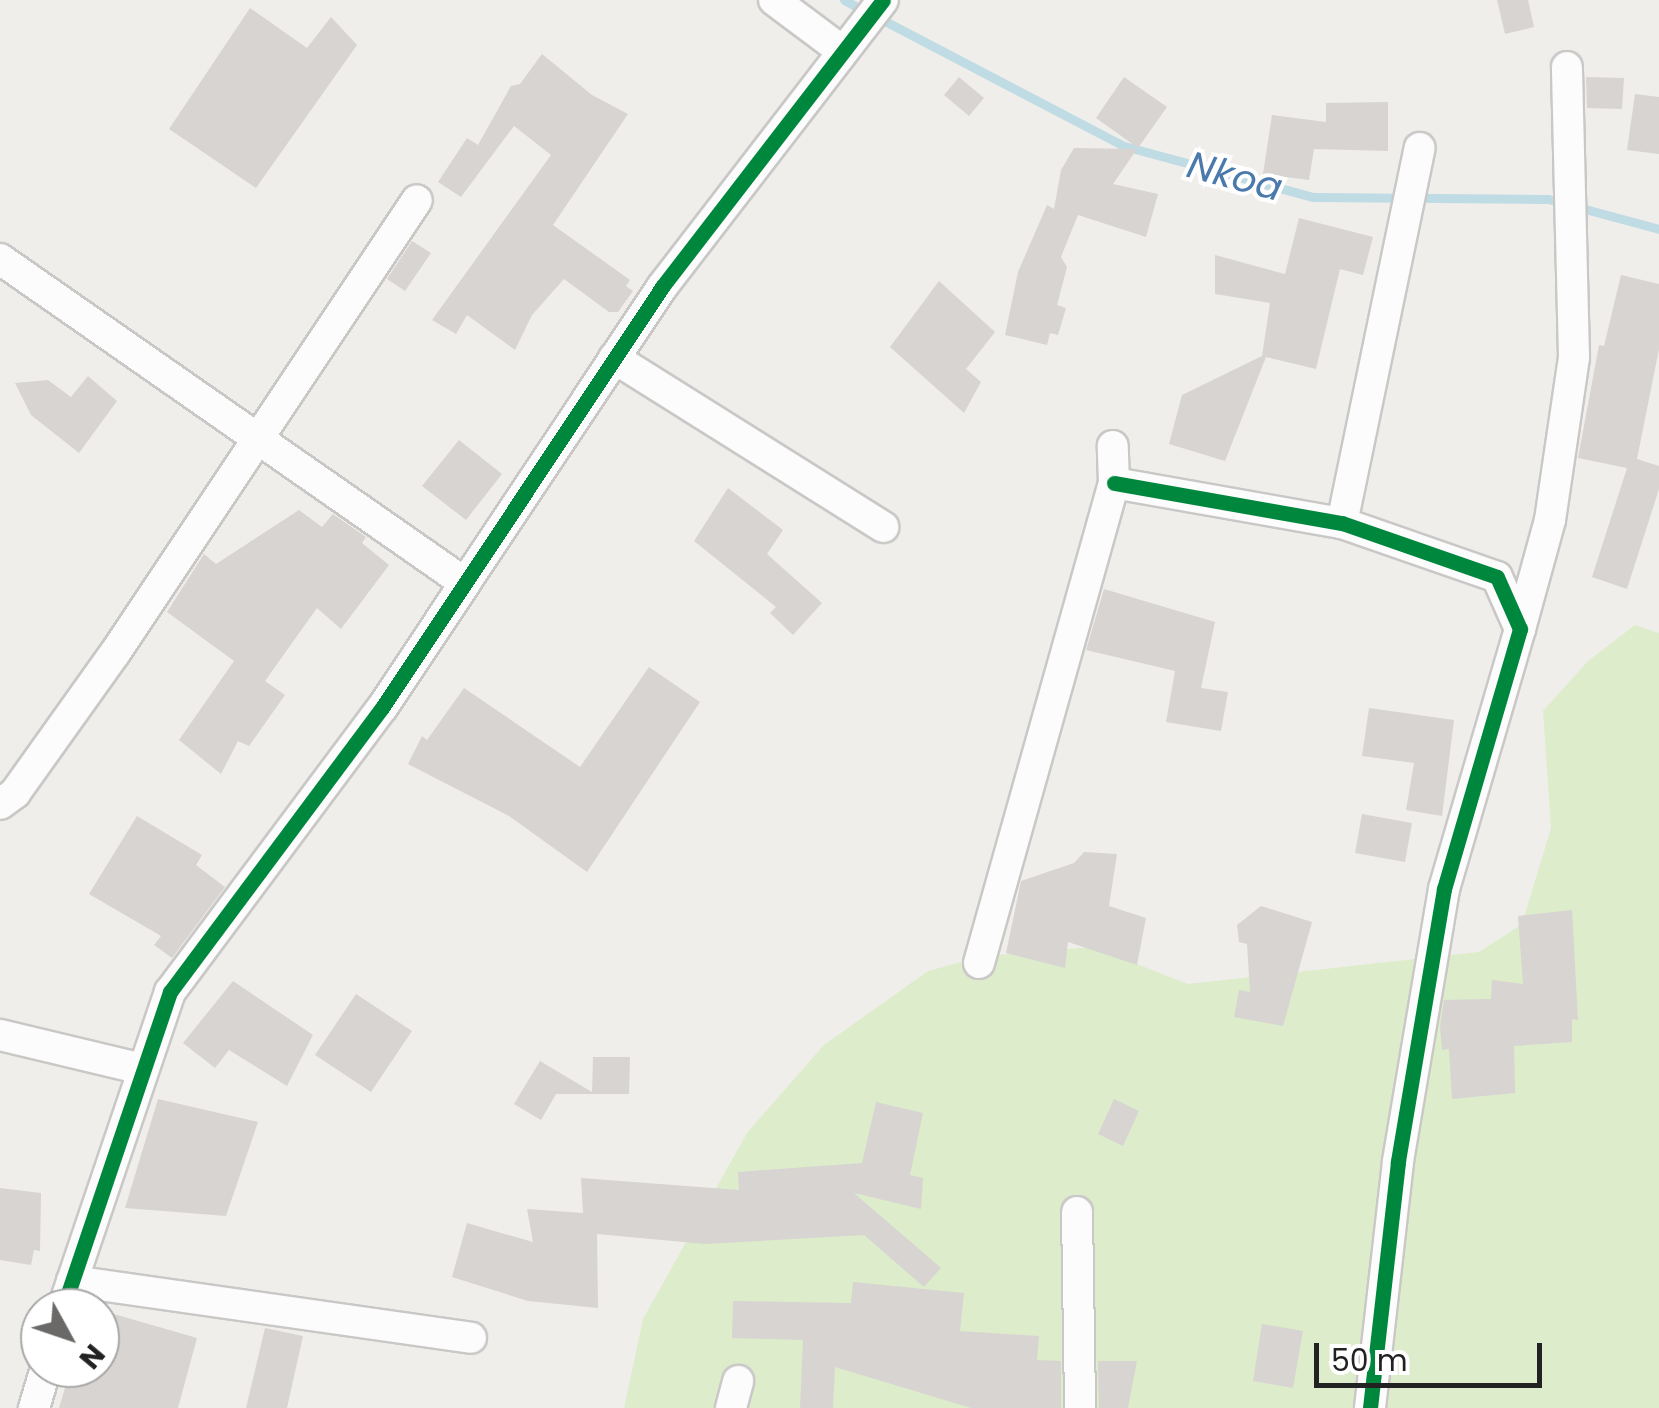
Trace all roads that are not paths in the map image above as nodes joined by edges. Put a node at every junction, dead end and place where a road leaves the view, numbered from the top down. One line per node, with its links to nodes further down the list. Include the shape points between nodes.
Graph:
1 (774, 0): 3 (street)
2 (883, 0): 3 (street)
3 (841, 50): 8 (street)
4 (1567, 67): 15 (street, via 1574,357 1550,520)
5 (1420, 148): 12 (street)
6 (417, 200): 9 (street)
7 (0, 258): 9 (street)
8 (614, 358): 13 (street); 14 (street)
9 (259, 439): 14 (street); 16 (street, via 93,684 15,793)
10 (1113, 446): 11 (street)
11 (1114, 483): 12 (street); 17 (street)
12 (1342, 523): 15 (street, via 1497,578)
13 (884, 527)
14 (465, 583): 19 (street, via 382,708 170,992)
15 (1520, 629): 25 (street, via 1444,888 1398,1162)
16 (0, 804)
17 (980, 963)
18 (0, 1035): 19 (street)
19 (143, 1069): 21 (street)
20 (1077, 1212): 24 (street)
21 (70, 1288)
22 (120, 1300): 23 (street)
23 (471, 1338)
24 (1080, 1408)
25 (1370, 1408)

